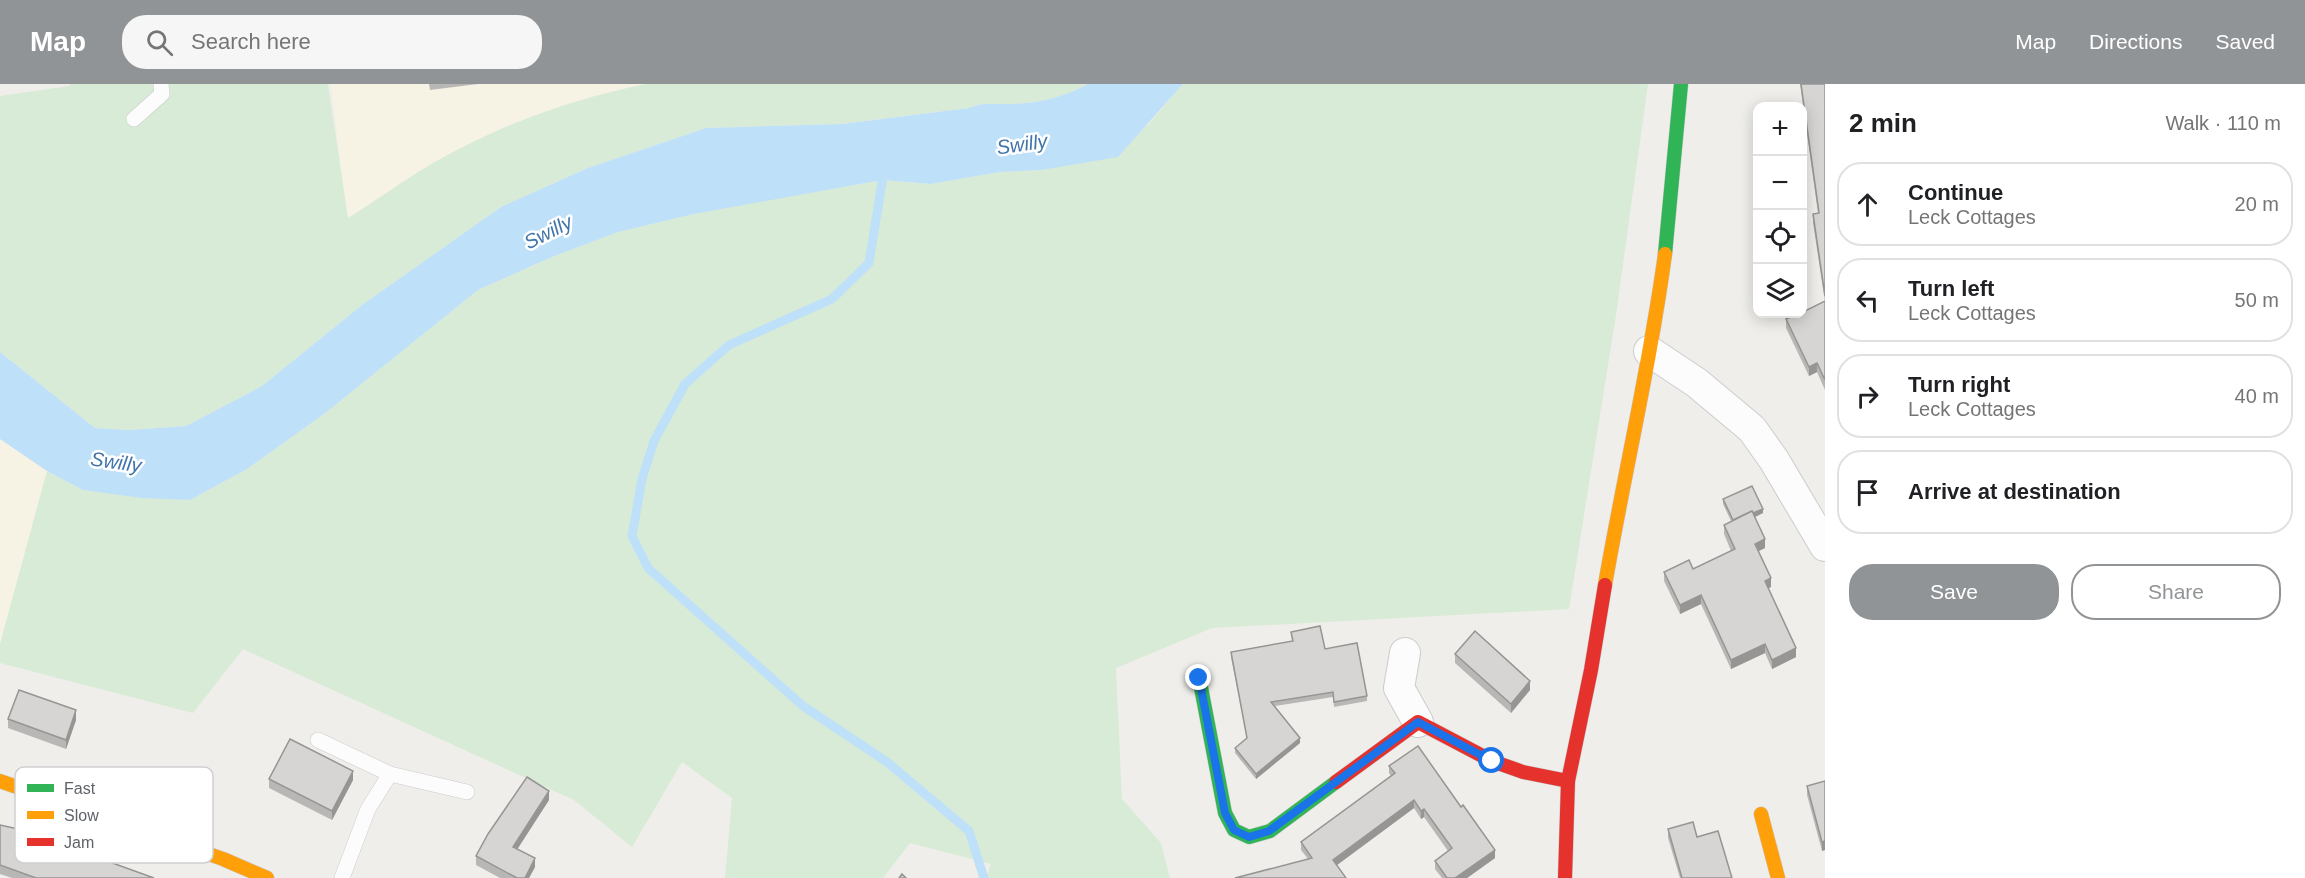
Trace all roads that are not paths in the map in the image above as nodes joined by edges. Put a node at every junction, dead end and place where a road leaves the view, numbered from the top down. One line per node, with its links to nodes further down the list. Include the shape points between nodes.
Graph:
1 (161, 84): 3 (lane, via 162,94)
2 (1681, 84): 4 (street, via 1670,215)
3 (134, 119)
4 (1649, 351): 5 (street, via 1697,382 1752,429); 12 (street)
5 (1825, 546)
6 (1405, 653): 8 (street, via 1399,688)
7 (1199, 678): 8 (street, via 1225,813 1234,830 1249,837 1269,831)
8 (1418, 722): 12 (street, via 1492,761)
9 (318, 740): 10 (lane)
10 (390, 774): 14 (lane); 18 (lane, via 368,809)
11 (0, 781): 13 (street)
12 (1568, 781): 19 (street)
13 (15, 786)
14 (467, 792)
15 (1761, 814): 20 (street)
16 (213, 856): 17 (street)
17 (267, 878)
18 (342, 878)
19 (1565, 878)
20 (1778, 878)

